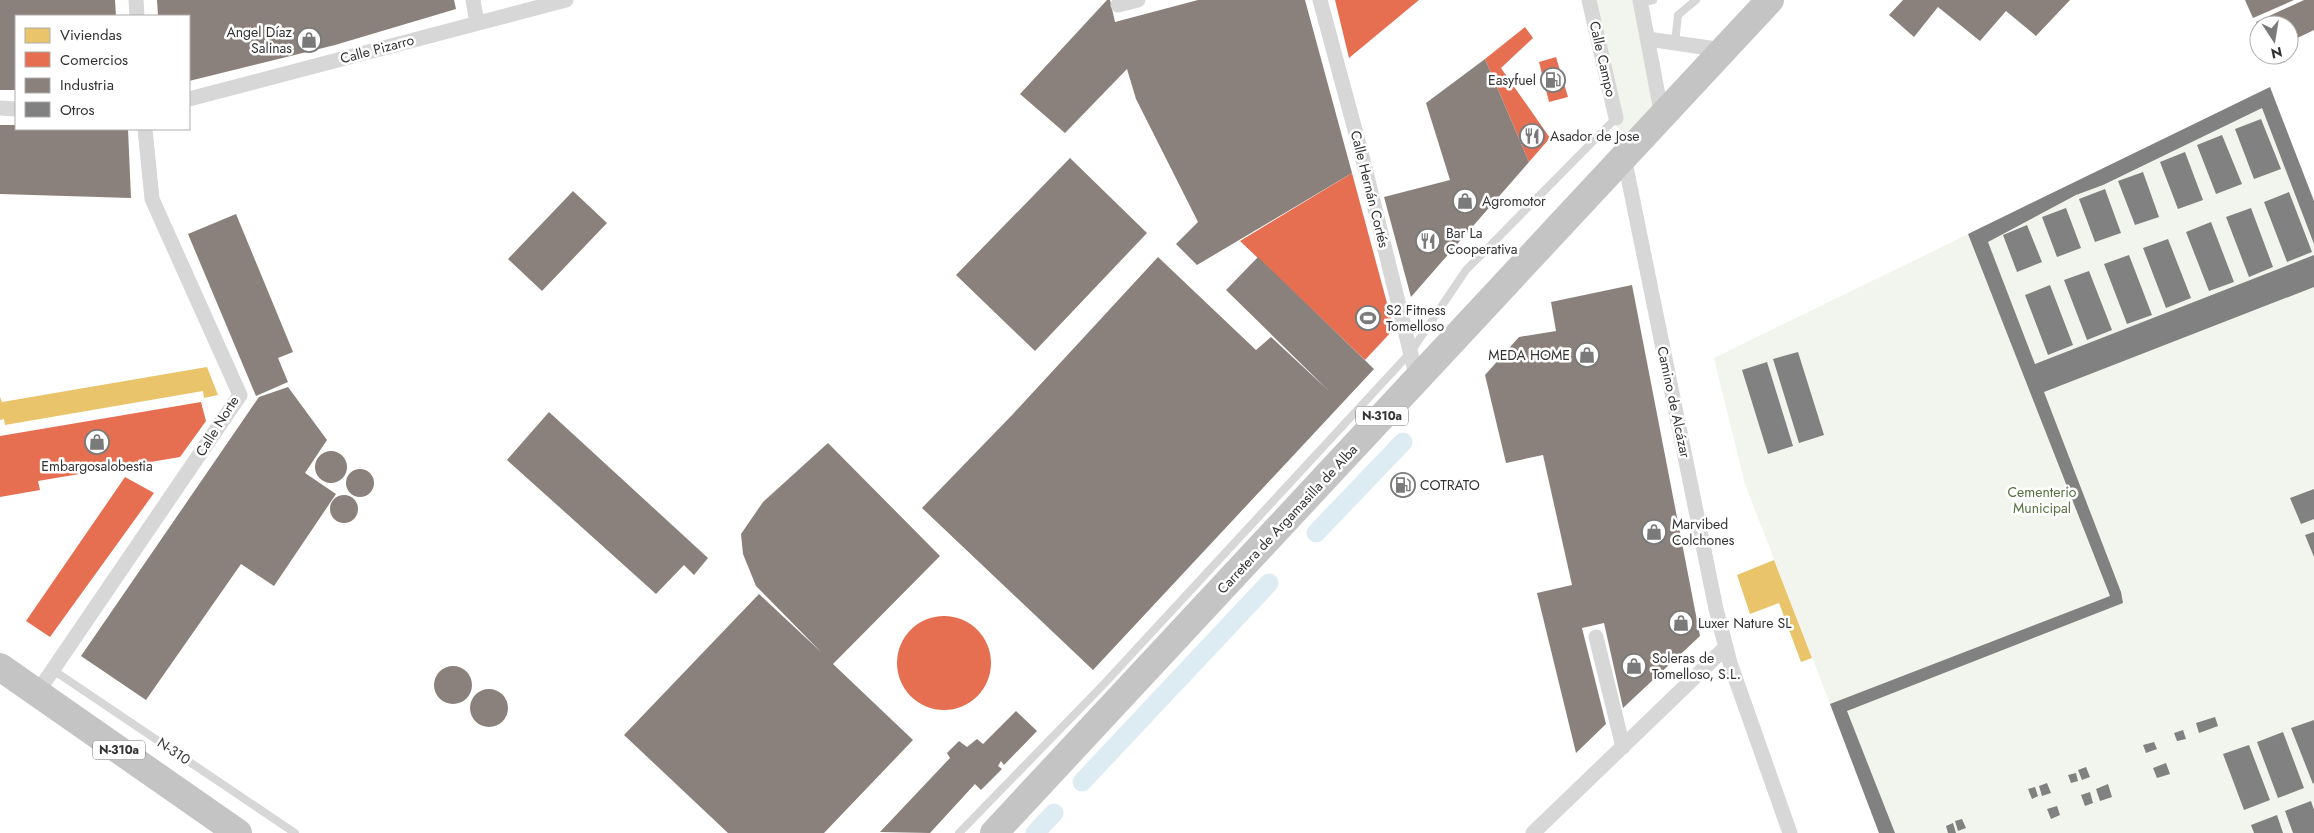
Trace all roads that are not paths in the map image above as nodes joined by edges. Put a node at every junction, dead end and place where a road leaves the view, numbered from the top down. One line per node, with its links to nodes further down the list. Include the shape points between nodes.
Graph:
1 (136, 0): 11 (street)
2 (473, 0): 12 (street)
3 (566, 0): 12 (street, Calle Pizarro)
4 (1138, 0): 10 (street)
5 (1320, 0): 23 (street, Calle Hernán Cortés)
6 (1590, 0): 20 (street, Calle Campo)
7 (1696, 0): 14 (lane, via 1678,15)
8 (1770, 0): 15 (highway, Carretera de Argamasilla de Alba / N-310a)
9 (1645, 1): 13 (street)
10 (1118, 5)
11 (137, 15)
12 (477, 23): 16 (street, Calle Pizarro)
13 (1648, 39): 14 (street); 19 (street)
14 (1675, 43): 15 (street)
15 (1723, 50): 19 (highway, Carretera de Argamasilla de Alba / N-310a)
16 (190, 99)
17 (0, 108): 18 (street)
18 (15, 108)
19 (1662, 116): 22 (highway, Carretera de Argamasilla de Alba / N-310a)
20 (1616, 118): 23 (lane, Carretera de Argamasilla de Alba, via 1466,270)
21 (145, 130): 28 (street, Calle Norte, via 152,199 240,395)
22 (1624, 158): 24 (highway, Carretera de Argamasilla de Alba / N-310a); 26 (street, Camino de Alcázar)
23 (1410, 353): 24 (street, Calle Hernán Cortés); 33 (lane, Carretera de Argamasilla de Alba, via 1104,684)
24 (1417, 379): 34 (highway, Carretera de Argamasilla de Alba / N-310a)
25 (1596, 638): 30 (street)
26 (1726, 647): 30 (street); 36 (street, Camino de Alcázar)
27 (0, 667): 29 (highway, N-310a)
28 (53, 670): 29 (street, Calle Norte); 32 (lane, N-310)
29 (37, 693): 31 (highway, N-310a)
30 (1622, 746): 35 (street)
31 (238, 833)
32 (295, 833)
33 (959, 833)
34 (994, 833)
35 (1533, 833)
36 (1790, 833)

